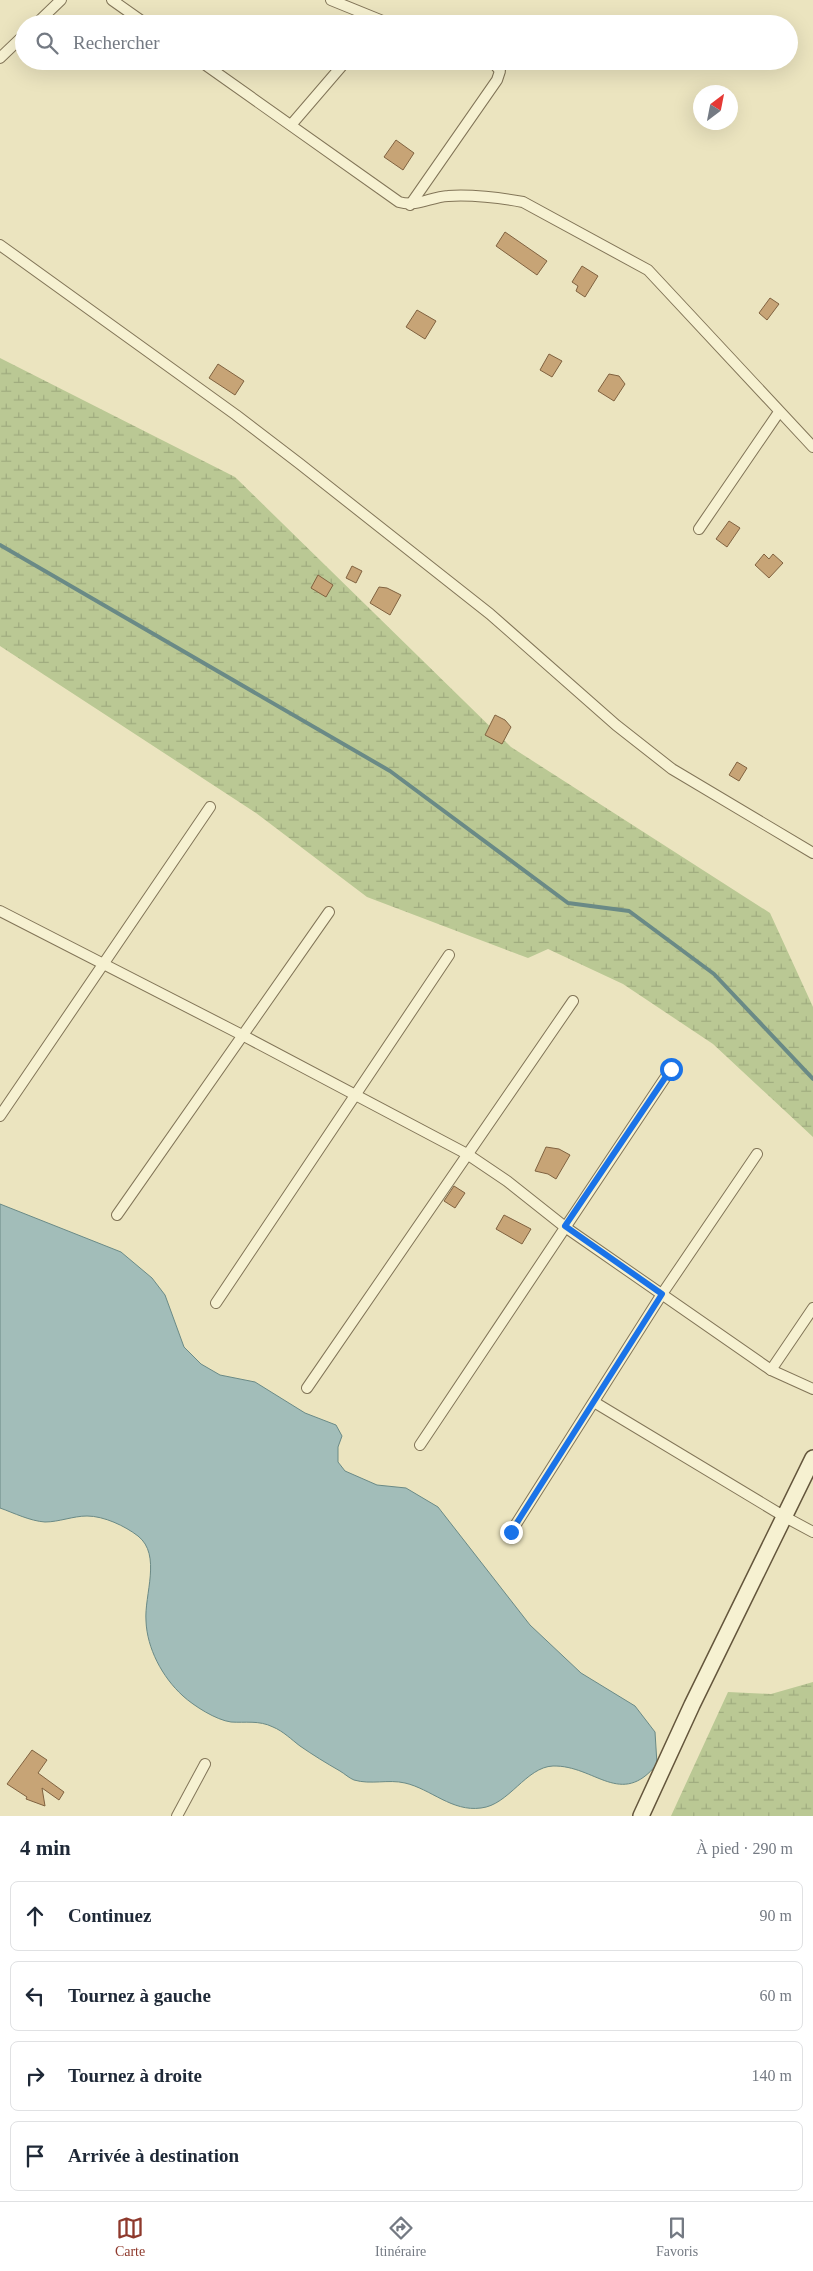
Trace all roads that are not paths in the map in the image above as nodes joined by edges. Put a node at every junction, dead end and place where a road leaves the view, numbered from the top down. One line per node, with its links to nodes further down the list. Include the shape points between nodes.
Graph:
1 (61, 0): 4 (street)
2 (112, 0): 5 (street)
3 (332, 0): 6 (street)
4 (45, 15)
5 (133, 15)
6 (365, 15)
7 (15, 44): 8 (street)
8 (0, 58)
9 (213, 70): 12 (street)
10 (338, 70): 12 (street)
11 (499, 70): 13 (street, via 497,80)
12 (291, 125): 13 (street, via 399,202)
13 (410, 205): 15 (street, via 448,196 505,198 523,202 634,262 648,270)
14 (0, 245): 19 (street, via 300,464 490,614 616,725 672,769)
15 (779, 412): 16 (street); 17 (street)
16 (813, 448)
17 (699, 529)
18 (210, 807): 23 (street)
19 (813, 853)
20 (329, 912): 25 (street)
21 (1, 913): 23 (street)
22 (449, 955): 27 (street)
23 (102, 963): 25 (street); 28 (street)
24 (573, 1001): 29 (street)
25 (244, 1036): 27 (street); 31 (street)
26 (671, 1069): 32 (street)
27 (355, 1095): 29 (street); 34 (street)
28 (0, 1116)
29 (467, 1154): 32 (street); 37 (street)
30 (757, 1154): 33 (street)
31 (117, 1215)
32 (565, 1226): 33 (street); 40 (street)
33 (662, 1294): 36 (street); 39 (street)
34 (216, 1302)
35 (813, 1308): 36 (street)
36 (771, 1370): 38 (street)
37 (307, 1388)
38 (813, 1389)
39 (594, 1402): 42 (street); 43 (street)
40 (420, 1445)
41 (813, 1458): 42 (street)
42 (785, 1518): 44 (street); 47 (street)
43 (511, 1532)
44 (813, 1532)
45 (205, 1764): 46 (street)
46 (177, 1816)
47 (641, 1816)

